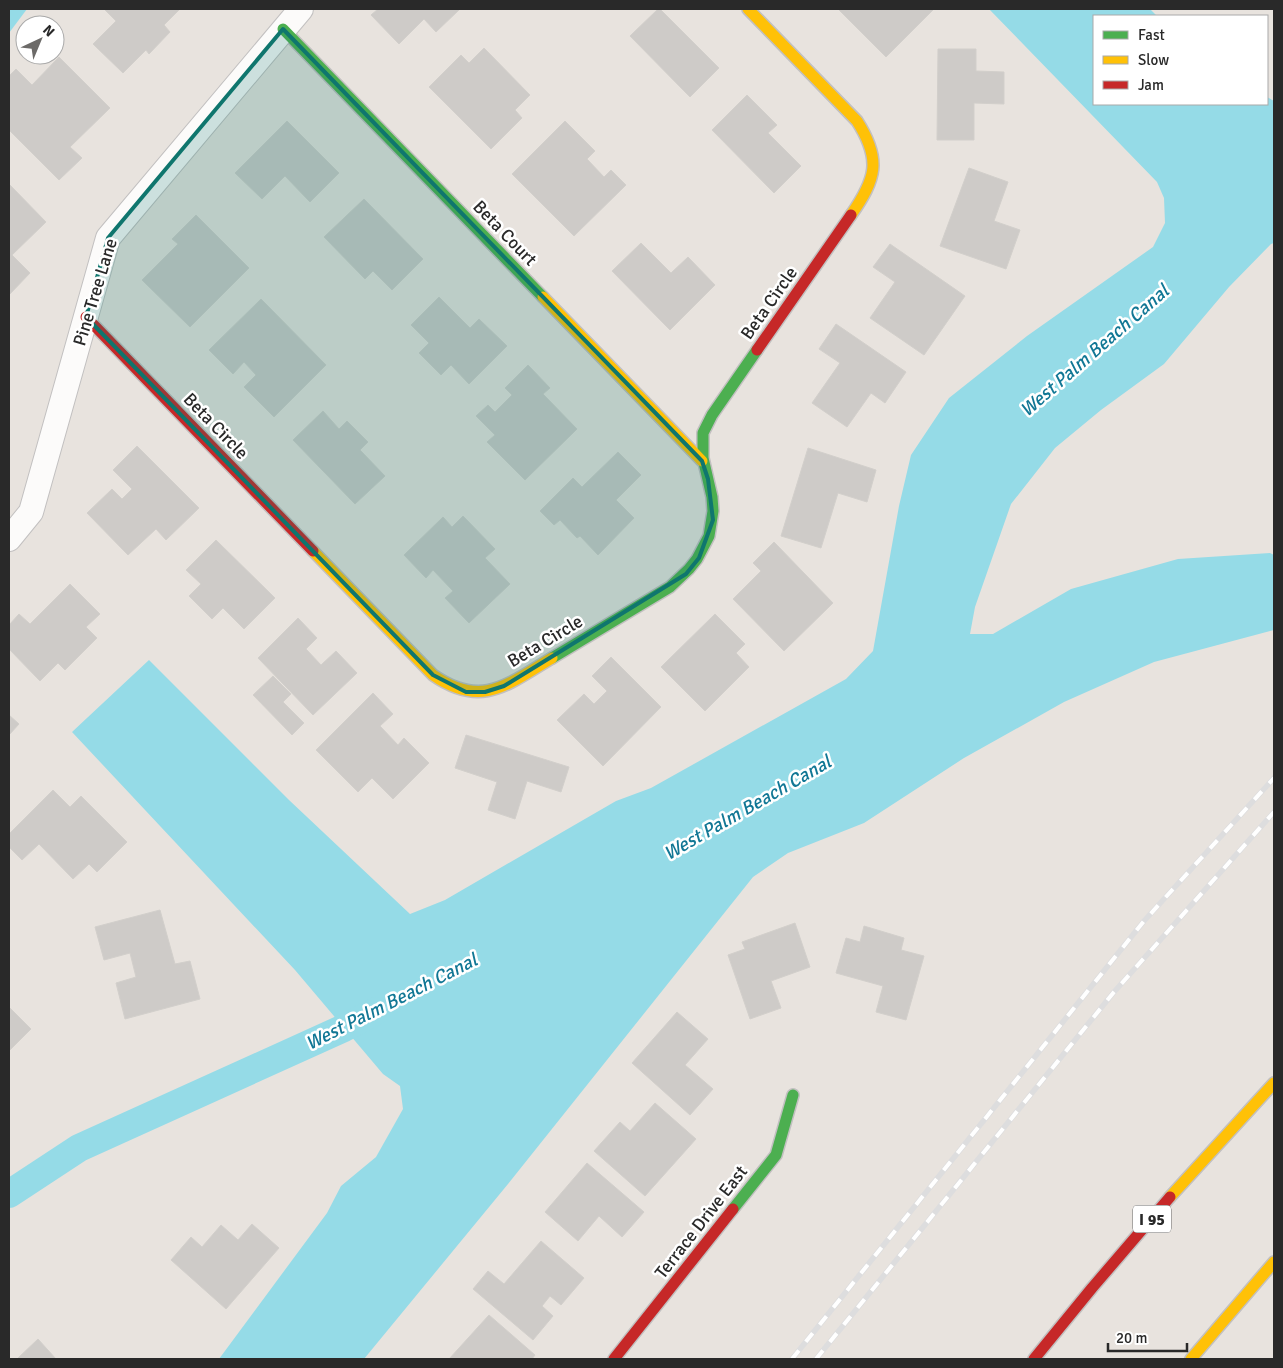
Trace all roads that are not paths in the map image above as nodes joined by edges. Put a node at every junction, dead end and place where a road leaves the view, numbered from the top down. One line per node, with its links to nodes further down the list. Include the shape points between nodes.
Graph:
1 (301, 9): 3 (street, Pine Tree Lane)
2 (748, 9): 5 (main road, Beta Circle, via 857,121 874,156 873,175 866,193 712,416 704,432)
3 (284, 29): 4 (street, Pine Tree Lane, via 108,238); 5 (main road, Beta Court)
4 (86, 317): 5 (main road, Beta Circle, via 433,675 448,686 466,692 485,692 504,686 670,587 686,574 708,540 713,520 713,500); 6 (street, Pine Tree Lane, via 31,512)
5 (702, 462)
6 (9, 539)
7 (1274, 1083): 11 (main road, I 95, via 1164,1204)
8 (793, 1095): 10 (main road, Terrace Drive East, via 776,1155)
9 (1274, 1262): 12 (main road)
10 (614, 1359)
11 (1034, 1359)
12 (1191, 1359)

